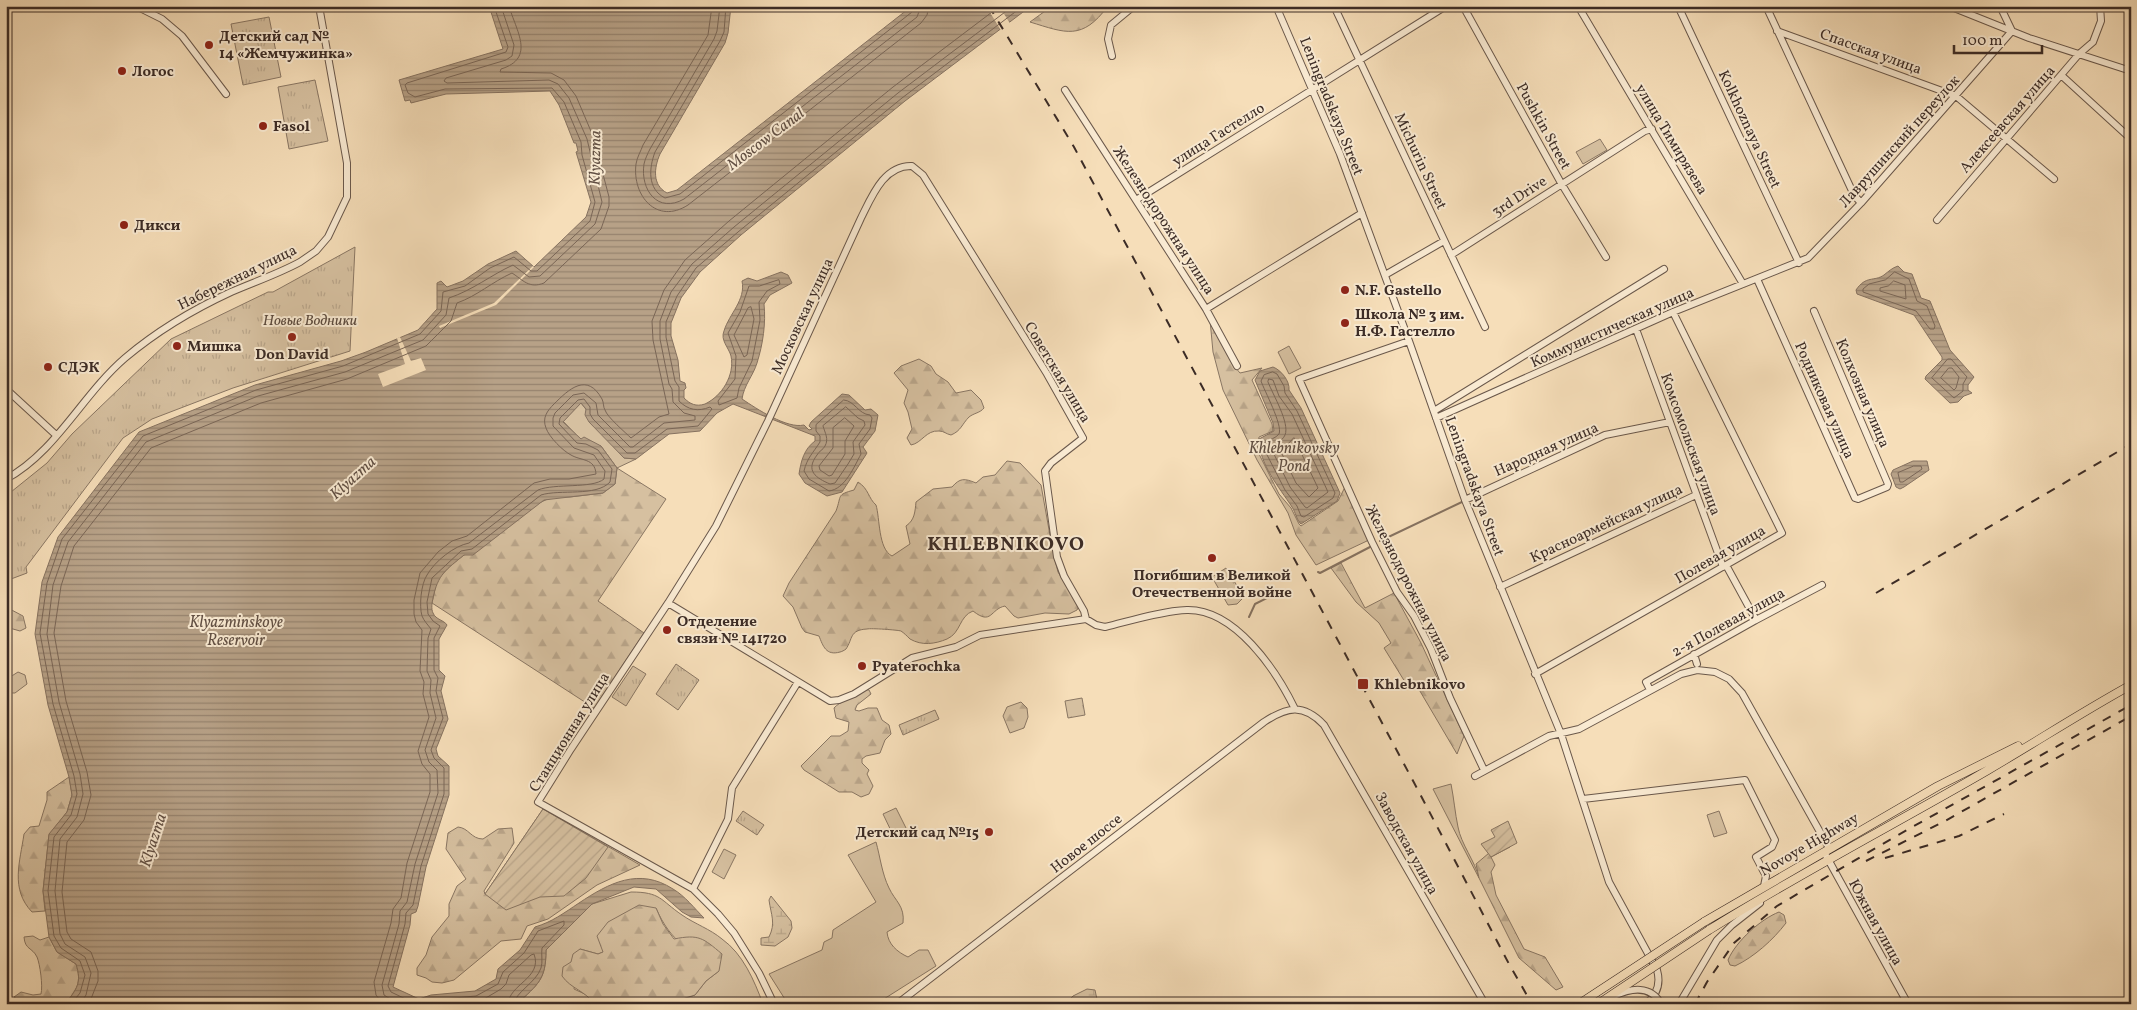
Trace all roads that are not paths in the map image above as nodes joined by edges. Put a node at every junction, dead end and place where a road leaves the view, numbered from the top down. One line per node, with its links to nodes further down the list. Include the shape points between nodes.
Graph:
1 (136, 6): 23 (street, via 162,19 182,36)
2 (319, 6): 54 (street, Набережная улица, via 347,163 347,197 328,237 300,262 188,313 154,334 104,378)
3 (1134, 6): 17 (street, via 1110,25 1108,39)
4 (1276, 6): 21 (street, Leningradskaya Street)
5 (1334, 6): 18 (street, Michurin Street)
6 (1446, 6): 18 (street, улица Гастелло)
7 (1463, 6): 30 (street, Pushkin Street)
8 (1578, 6): 25 (street, улица Тимирязева)
9 (1678, 6): 38 (street, Kolkhoznaya Street)
10 (1766, 6): 14 (street)
11 (1949, 6): 15 (street)
12 (2000, 6): 15 (street)
13 (2100, 6): 16 (street, Алексеевская улица, via 2101,21 2093,42)
14 (1777, 31): 24 (street, Спасская улица); 32 (street)
15 (2012, 32): 16 (street); 24 (street, Лаврушинский переулок)
16 (2079, 54): 19 (street); 20 (street, Алексеевская улица)
17 (1112, 56)
18 (1359, 60): 21 (street, улица Гастелло); 35 (street, Michurin Street)
19 (2131, 71)
20 (2061, 75): 26 (street, Алексеевская улица); 27 (street)
21 (1313, 89): 31 (street, улица Гастелло); 33 (street, Leningradskaya Street)
22 (1065, 90): 31 (street, Железнодорожная улица)
23 (226, 94)
24 (1956, 96): 26 (street); 32 (street, Лаврушинский переулок)
25 (1652, 129): 30 (street, 3rd Drive); 42 (street, улица Тимирязева)
26 (2006, 138): 29 (street); 34 (street, Алексеевская улица)
27 (2130, 138)
28 (890, 172): 55 (street, Московская улица, via 864,211); 64 (street, Советская улица, via 912,166 923,175 1047,374 1083,438 1044,471 1057,557)
29 (2054, 180)
30 (1561, 183): 36 (street, 3rd Drive); 37 (street, Pushkin Street)
31 (1136, 200): 43 (street, Железнодорожная улица)
32 (1861, 204): 38 (street, Лаврушинский переулок, via 1818,249)
33 (1362, 213): 40 (street, Leningradskaya Street); 43 (street)
34 (1937, 220)
35 (1444, 241): 36 (street, Michurin Street); 40 (street)
36 (1451, 255): 46 (street, Michurin Street)
37 (1606, 257)
38 (1799, 263): 41 (street, Коммунистическая улица)
39 (1664, 269): 51 (street, Коммунистическая улица)
40 (1385, 275): 48 (street, Leningradskaya Street)
41 (1757, 279): 42 (street, Коммунистическая улица); 57 (street, Родниковая улица, via 1855,498)
42 (1743, 284): 45 (street, Коммунистическая улица)
43 (1206, 309): 49 (street, Железнодорожная улица)
44 (1814, 311): 57 (street, Колхозная улица)
45 (1673, 312): 47 (street, Коммунистическая улица); 60 (street, Полевая улица, via 1782,533)
46 (1485, 326)
47 (1636, 329): 52 (street, Коммунистическая улица); 53 (street, Комсомольская улица)
48 (1409, 341): 51 (street, Leningradskaya Street); 74 (street, Железнодорожная улица, via 1299,380 1372,542 1431,649)
49 (1237, 366)
50 (6, 389): 54 (street)
51 (1434, 411): 52 (street, Leningradskaya Street)
52 (1436, 418): 59 (street, Leningradskaya Street)
53 (1670, 422): 58 (street, Комсомольская улица); 59 (street, Народная улица, via 1605,435)
54 (56, 435): 56 (street, Набережная улица, via 28,465)
55 (742, 475): 63 (street, Станционная улица, via 716,526)
56 (6, 479)
57 (1888, 486)
58 (1696, 495): 60 (street, Комсомольская улица); 62 (street, Красноармейская улица)
59 (1465, 500): 62 (street, Leningradskaya Street)
60 (1724, 566): 65 (street, Комсомольская улица); 68 (street, Полевая улица)
61 (1822, 585): 65 (street, 2-я Полевая улица)
62 (1500, 587): 68 (street, Leningradskaya Street)
63 (668, 603): 69 (street); 82 (street, Станционная улица, via 538,802)
64 (1086, 619): 69 (street, via 980,635 956,647 912,658 839,700 827,700); 72 (street, via 1105,627 1188,610 1212,614 1234,628 1258,652 1282,684)
65 (1756, 620): 66 (street, 2-я Полевая улица)
66 (1694, 654): 67 (street); 71 (street, 2-я Полевая улица, via 1646,682)
67 (1697, 664)
68 (1535, 674): 73 (street, Leningradskaya Street)
69 (798, 682): 82 (street, via 732,788 728,819)
70 (2131, 685): 77 (main road, Novoye Highway, via 1989,769)
71 (1650, 690): 73 (street, Южная улица, via 1580,729); 77 (street, Южная улица, via 1681,674 1698,670 1715,672 1729,679 1745,700)
72 (1295, 709): 84 (street, Новое шоссе, via 1264,722); 85 (street, Заводская улица, via 1315,716 1324,724)
73 (1561, 734): 74 (street, via 1549,736); 76 (street, Leningradskaya Street)
74 (1484, 770): 75 (street)
75 (1474, 776)
76 (1583, 798): 78 (street, via 1745,780 1775,840 1772,847 1756,856); 88 (street, Leningradskaya Street, via 1609,882 1660,978 1651,1000)
77 (1827, 853): 79 (main road, Novoye Highway); 81 (main road, Novoye Highway); 91 (street, Южная улица)
78 (1766, 876): 79 (street); 80 (street)
79 (1776, 879): 80 (main road, Novoye Highway)
80 (1764, 886): 86 (main road, Novoye Highway, bridge)
81 (1782, 886): 87 (main road, Novoye Highway, bridge, via 1709,930); 90 (street, via 1721,936)
82 (692, 889): 83 (street, Станционная улица, via 734,933)
83 (774, 1004)
84 (896, 1004)
85 (1485, 1004)
86 (1579, 1004)
87 (1599, 1004): 89 (street, bridge, via 1627,990 1639,989 1654,995)
88 (1646, 1004)
89 (1661, 1004)
90 (1679, 1004)
91 (1908, 1004)

